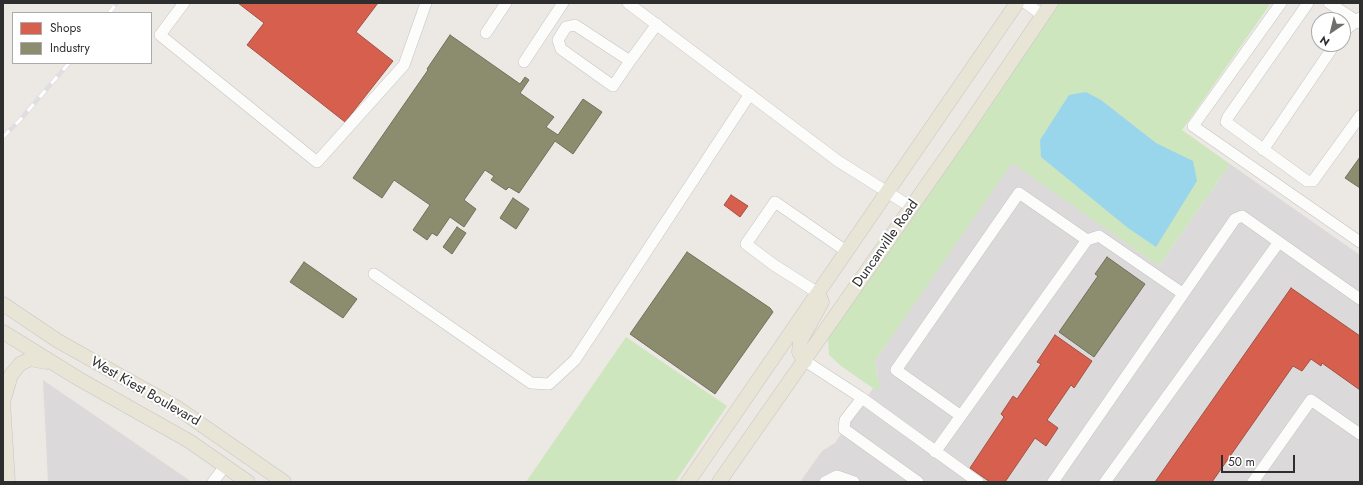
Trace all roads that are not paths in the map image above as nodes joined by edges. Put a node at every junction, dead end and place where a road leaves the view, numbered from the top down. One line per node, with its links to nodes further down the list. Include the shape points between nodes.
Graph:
1 (184, 3): 2 (street, via 160,35 317,162 404,65)
2 (426, 3)
3 (506, 3): 15 (street)
4 (563, 3): 18 (street)
5 (628, 3): 14 (street)
6 (1017, 3): 22 (main road, Duncanville Road)
7 (1026, 3): 12 (street)
8 (1051, 3): 12 (main road, Duncanville Road)
9 (1280, 3): 26 (street, via 1193,126)
10 (1308, 3): 21 (street, via 1226,122)
11 (1329, 3): 13 (street)
12 (1042, 15): 23 (main road, Duncanville Road)
13 (1359, 21)
14 (657, 24): 17 (street); 19 (street)
15 (486, 33)
16 (1330, 52): 21 (street)
17 (630, 61): 17 (street, via 613,86 561,49 558,40 566,27 576,25)
18 (524, 62)
19 (750, 94): 22 (street, via 838,160); 28 (street, via 575,360 549,384 531,383)
20 (1360, 116): 21 (street, via 1313,181 1306,181)
21 (1263, 150)
22 (888, 191): 23 (street); 27 (main road, Duncanville Road)
23 (911, 207): 35 (main road, Duncanville Road)
24 (1086, 240): 30 (street, via 1099,236); 39 (street); 39 (street, via 1019,193 896,370)
25 (1279, 242): 30 (street, via 1242,216 1235,219); 31 (street); 55 (street)
26 (1360, 242)
27 (846, 251): 29 (main road, Duncanville Road); 29 (street, via 776,202 746,244)
28 (374, 274)
29 (818, 293): 34 (main road, Duncanville Road); 35 (main road, via 822,302 800,342 799,352)
30 (1182, 294): 54 (street)
31 (1360, 299)
32 (3, 304): 42 (main road, West Kiest Boulevard, via 64,345 176,407)
33 (3, 332): 36 (main road, West Kiest Boulevard)
34 (780, 347): 35 (main road); 48 (main road, Duncanville Road)
35 (805, 361): 37 (street); 49 (main road, Duncanville Road)
36 (53, 362): 38 (main road, via 30,359 20,364 11,374); 43 (main road, West Kiest Boulevard, via 189,441)
37 (862, 398): 41 (street); 52 (street, via 845,420 844,429)
38 (3, 402): 44 (main road)
39 (961, 416): 41 (street)
40 (1360, 434): 56 (street, via 1311,400)
41 (935, 452): 53 (street)
42 (246, 455): 43 (main road); 47 (main road, West Kiest Boulevard)
43 (229, 469): 45 (street); 46 (main road, West Kiest Boulevard)
44 (8, 482)
45 (213, 482)
46 (248, 482)
47 (284, 482)
48 (688, 482)
49 (719, 482)
50 (825, 482): 51 (street, via 837,476)
51 (854, 482)
52 (918, 482)
53 (978, 482)
54 (1053, 482)
55 (1105, 482)
56 (1253, 482)

